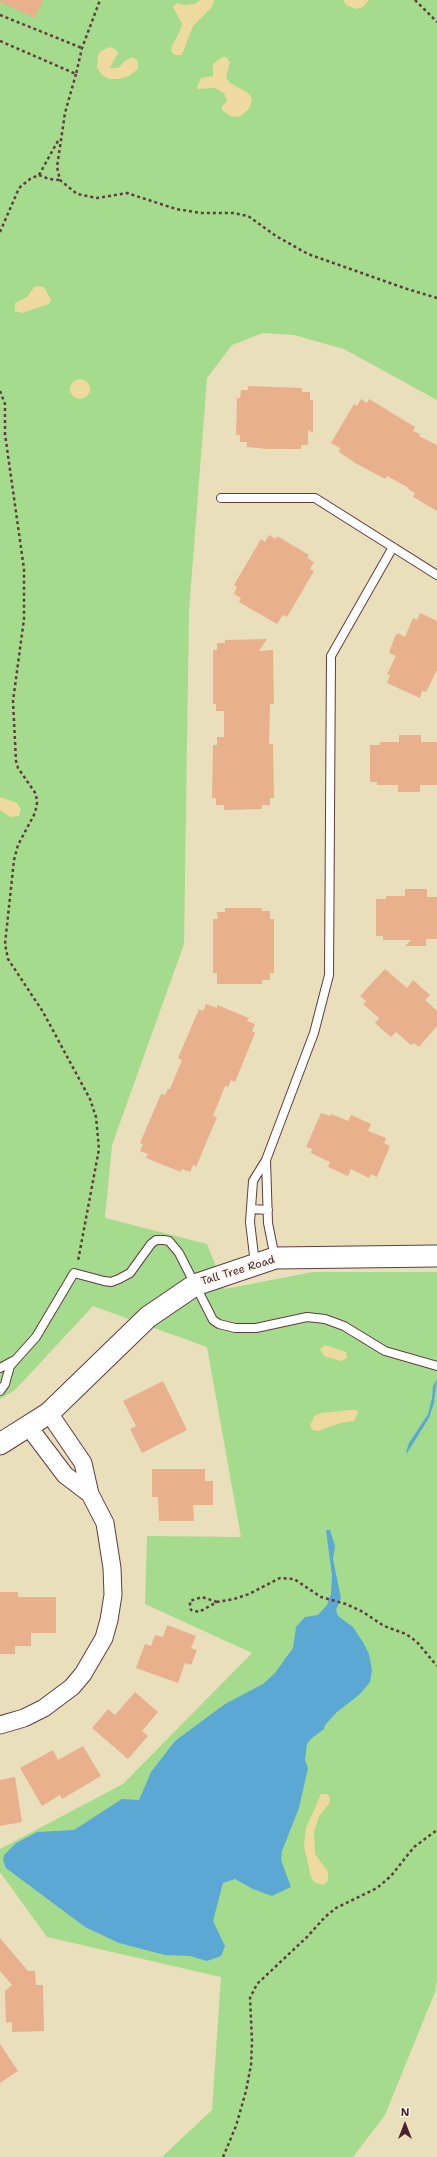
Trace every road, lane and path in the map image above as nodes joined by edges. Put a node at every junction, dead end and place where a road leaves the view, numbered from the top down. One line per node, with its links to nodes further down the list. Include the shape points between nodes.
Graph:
1 (100, 0): 6 (path)
2 (415, 0): 4 (path)
3 (0, 15): 6 (path)
4 (437, 22)
5 (0, 41): 7 (path)
6 (82, 48): 7 (path)
7 (76, 74): 8 (path)
8 (60, 137): 9 (path); 10 (path, via 57,167)
9 (39, 175): 10 (path); 11 (path, via 20,188)
10 (60, 180): 12 (path, via 77,194 87,198 127,193 176,209 248,216 308,254)
11 (0, 232)
12 (437, 298)
13 (0, 391): 22 (path, via 5,404 5,434 24,569 24,619 13,701 16,761 34,790 37,803 36,813 18,845 14,860 5,944 8,960 43,1012 90,1099 96,1117 99,1149)
14 (221, 498): 15 (lane, via 315,498)
15 (393, 547): 16 (lane); 17 (lane, via 331,656 329,975 314,1032)
16 (437, 575)
17 (266, 1160): 18 (lane, via 253,1181); 19 (lane)
18 (251, 1209): 19 (lane); 21 (lane)
19 (268, 1210): 21 (lane)
20 (437, 1256): 21 (street, Tall Tree Road)
21 (265, 1261): 23 (street, Tall Tree Road)
22 (74, 1274): 23 (lane, via 111,1282 119,1279 130,1273 151,1244 156,1240 164,1240 169,1241 176,1249); 24 (lane, via 36,1337)
23 (195, 1284): 25 (lane, via 213,1320 225,1326 256,1328 307,1317 325,1319 344,1326 385,1351); 28 (street, Tall Tree Road, via 148,1316)
24 (17, 1358): 26 (lane); 27 (lane, via 10,1366)
25 (437, 1366)
26 (0, 1368)
27 (0, 1392)
28 (49, 1412): 29 (street, Tall Tree Road); 31 (street, via 83,1463)
29 (28, 1426): 30 (street, Tall Tree Road); 31 (street, via 65,1474)
30 (0, 1444)
31 (90, 1494): 34 (street, via 105,1523 112,1568 113,1595 104,1638 84,1674 60,1698 24,1718)
32 (217, 1602): 32 (path, via 199,1612 191,1610 190,1606 190,1601 202,1597); 33 (path, via 249,1594 280,1578 294,1579 321,1597 346,1604 384,1626 406,1634 418,1642)
33 (437, 1666)
34 (0, 1725)
35 (437, 1830): 36 (path, via 414,1847 391,1876 377,1888 331,1913 257,1984 250,1998 251,2065 246,2091 236,2126)
36 (223, 2157)

